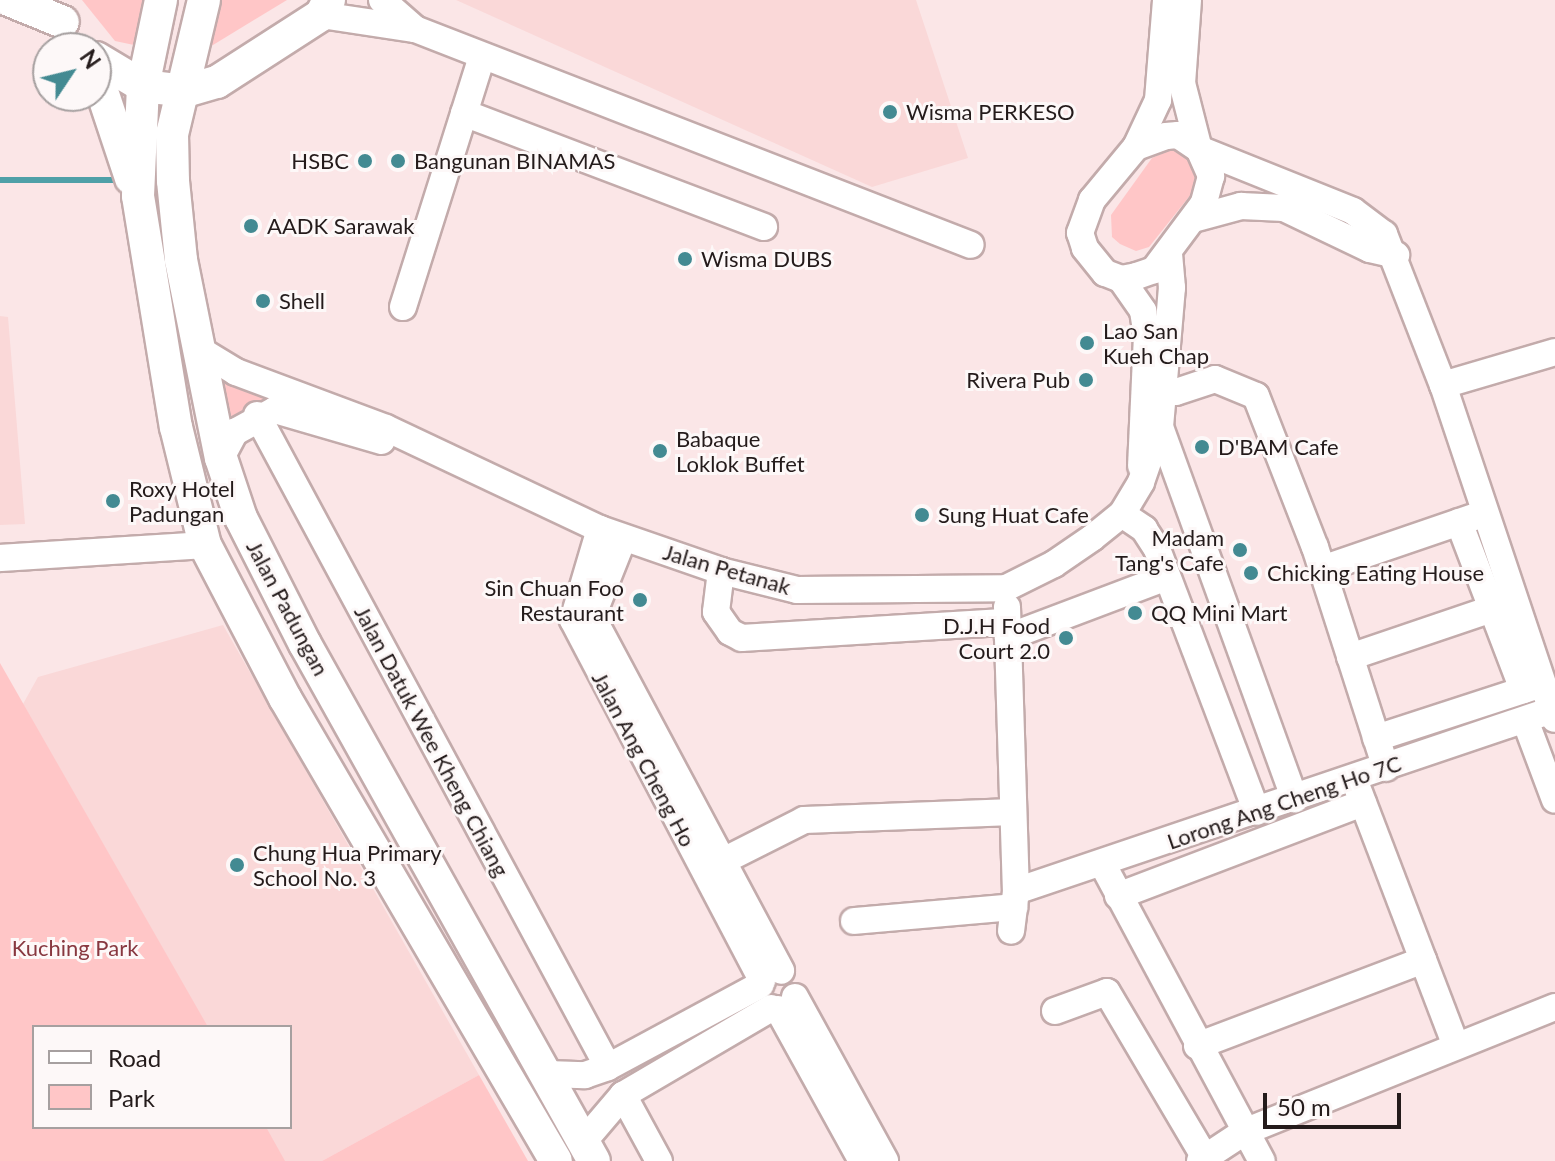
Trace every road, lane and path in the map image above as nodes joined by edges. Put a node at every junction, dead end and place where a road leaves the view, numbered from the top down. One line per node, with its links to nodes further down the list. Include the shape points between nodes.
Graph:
1 (9, 0): 8 (main road)
2 (161, 0): 13 (main road, Jalan Padungan)
3 (204, 0): 14 (main road, Jalan Padungan)
4 (382, 0): 9 (street)
5 (1166, 0): 17 (street, via 1158,100)
6 (1188, 0): 18 (street, via 1182,83)
7 (325, 7): 9 (street); 14 (main road, via 217,82)
8 (58, 11): 10 (main road)
9 (415, 29): 11 (street)
10 (73, 32)
11 (482, 57): 16 (street); 22 (street)
12 (112, 68): 13 (main road)
13 (143, 86): 14 (main road); 19 (main road, Jalan Padungan)
14 (185, 91): 27 (main road, Jalan Padungan, via 172,134 173,181 181,260)
15 (109, 112): 19 (main road)
16 (464, 113): 21 (street); 26 (street)
17 (1136, 147): 18 (street, via 1149,139 1178,135); 25 (street, via 1092,200 1080,233 1092,260)
18 (1199, 149): 20 (street, via 1210,188); 24 (street, via 1353,211 1384,234)
19 (138, 196): 40 (main road, Jalan Padungan, via 176,427)
20 (1197, 218): 23 (street); 24 (street, via 1241,206 1284,208 1370,249)
21 (764, 227)
22 (971, 245)
23 (1169, 252): 25 (street, via 1154,270); 30 (street, Jalan Petanak, via 1172,288)
24 (1396, 255): 29 (street)
25 (1121, 279): 35 (street, via 1143,311 1147,335 1139,427)
26 (403, 307)
27 (200, 350): 33 (street, Jalan Petanak, via 236,372 323,401); 34 (main road, Jalan Padungan)
28 (1555, 352): 29 (street)
29 (1443, 385): 36 (street)
30 (1163, 390): 32 (street, Jalan Petanak); 42 (street, via 1176,392 1215,379 1256,396)
31 (257, 415): 33 (street, Jalan Petanak, via 293,411); 34 (street, via 235,432); 70 (street, Jalan Datuk Wee Kheng Chiang)
32 (1160, 427): 35 (street, Jalan Petanak); 55 (street)
33 (436, 456): 39 (street, Jalan Petanak)
34 (221, 458): 71 (main road, Jalan Padungan, via 241,518 305,644)
35 (1141, 482): 37 (street, Jalan Petanak)
36 (1485, 513): 38 (street); 49 (street)
37 (1122, 514): 44 (street, via 1144,529); 45 (street, Jalan Petanak, via 1054,564)
38 (1459, 522): 42 (street); 46 (street)
39 (612, 534): 43 (street, Jalan Petanak); 59 (street, Jalan Ang Cheng Ho, via 596,624); 65 (street, Jalan Ang Cheng Ho, via 573,620)
40 (205, 545): 41 (street); 76 (main road, Jalan Padungan, via 285,698)
41 (0, 558)
42 (1322, 569): 48 (street)
43 (721, 571): 45 (street, Jalan Petanak, via 797,590); 47 (street, via 715,598 722,623 742,638)
44 (1167, 577): 47 (street); 58 (street)
45 (1006, 588): 47 (street)
46 (1492, 609): 48 (street); 49 (street)
47 (1007, 630): 57 (street)
48 (1350, 657): 52 (street)
49 (1533, 687): 50 (street); 52 (street)
50 (1553, 715): 51 (street, Lorong Ang Cheng Ho 7C)
51 (1525, 720): 53 (street, Lorong Ang Cheng Ho 7C); 56 (street)
52 (1376, 738): 53 (street)
53 (1386, 768): 54 (street, Lorong Ang Cheng Ho 7C)
54 (1358, 791): 55 (street, Lorong Ang Cheng Ho 7C); 61 (street); 64 (street)
55 (1295, 799): 58 (street, Lorong Ang Cheng Ho 7C)
56 (1555, 800)
57 (1013, 812): 59 (street, via 804,820); 62 (street)
58 (1257, 812): 60 (street, Lorong Ang Cheng Ho 7C)
59 (721, 862): 65 (street, Jalan Ang Cheng Ho)
60 (1102, 863): 61 (street); 62 (street, Lorong Ang Cheng Ho 7C)
61 (1118, 896): 69 (street)
62 (1014, 910): 63 (street, Lorong Ang Cheng Ho 7C)
63 (854, 921)
64 (1423, 960): 68 (street); 69 (street)
65 (775, 992): 70 (street); 72 (street); 78 (street, Jalan Ang Cheng Ho); 79 (street, Jalan Ang Cheng Ho)
66 (1555, 1007): 68 (street)
67 (1055, 1011): 75 (street, via 1107,992)
68 (1455, 1044): 73 (street)
69 (1197, 1046): 73 (street)
70 (608, 1067): 71 (street, via 585,1075)
71 (547, 1074): 74 (main road, Jalan Padungan)
72 (623, 1095): 74 (street); 77 (street)
73 (1244, 1132): 75 (street); 80 (street)
74 (589, 1151)
75 (1203, 1159)
76 (556, 1161)
77 (659, 1161)
78 (862, 1161)
79 (885, 1161)
80 (1262, 1161)

